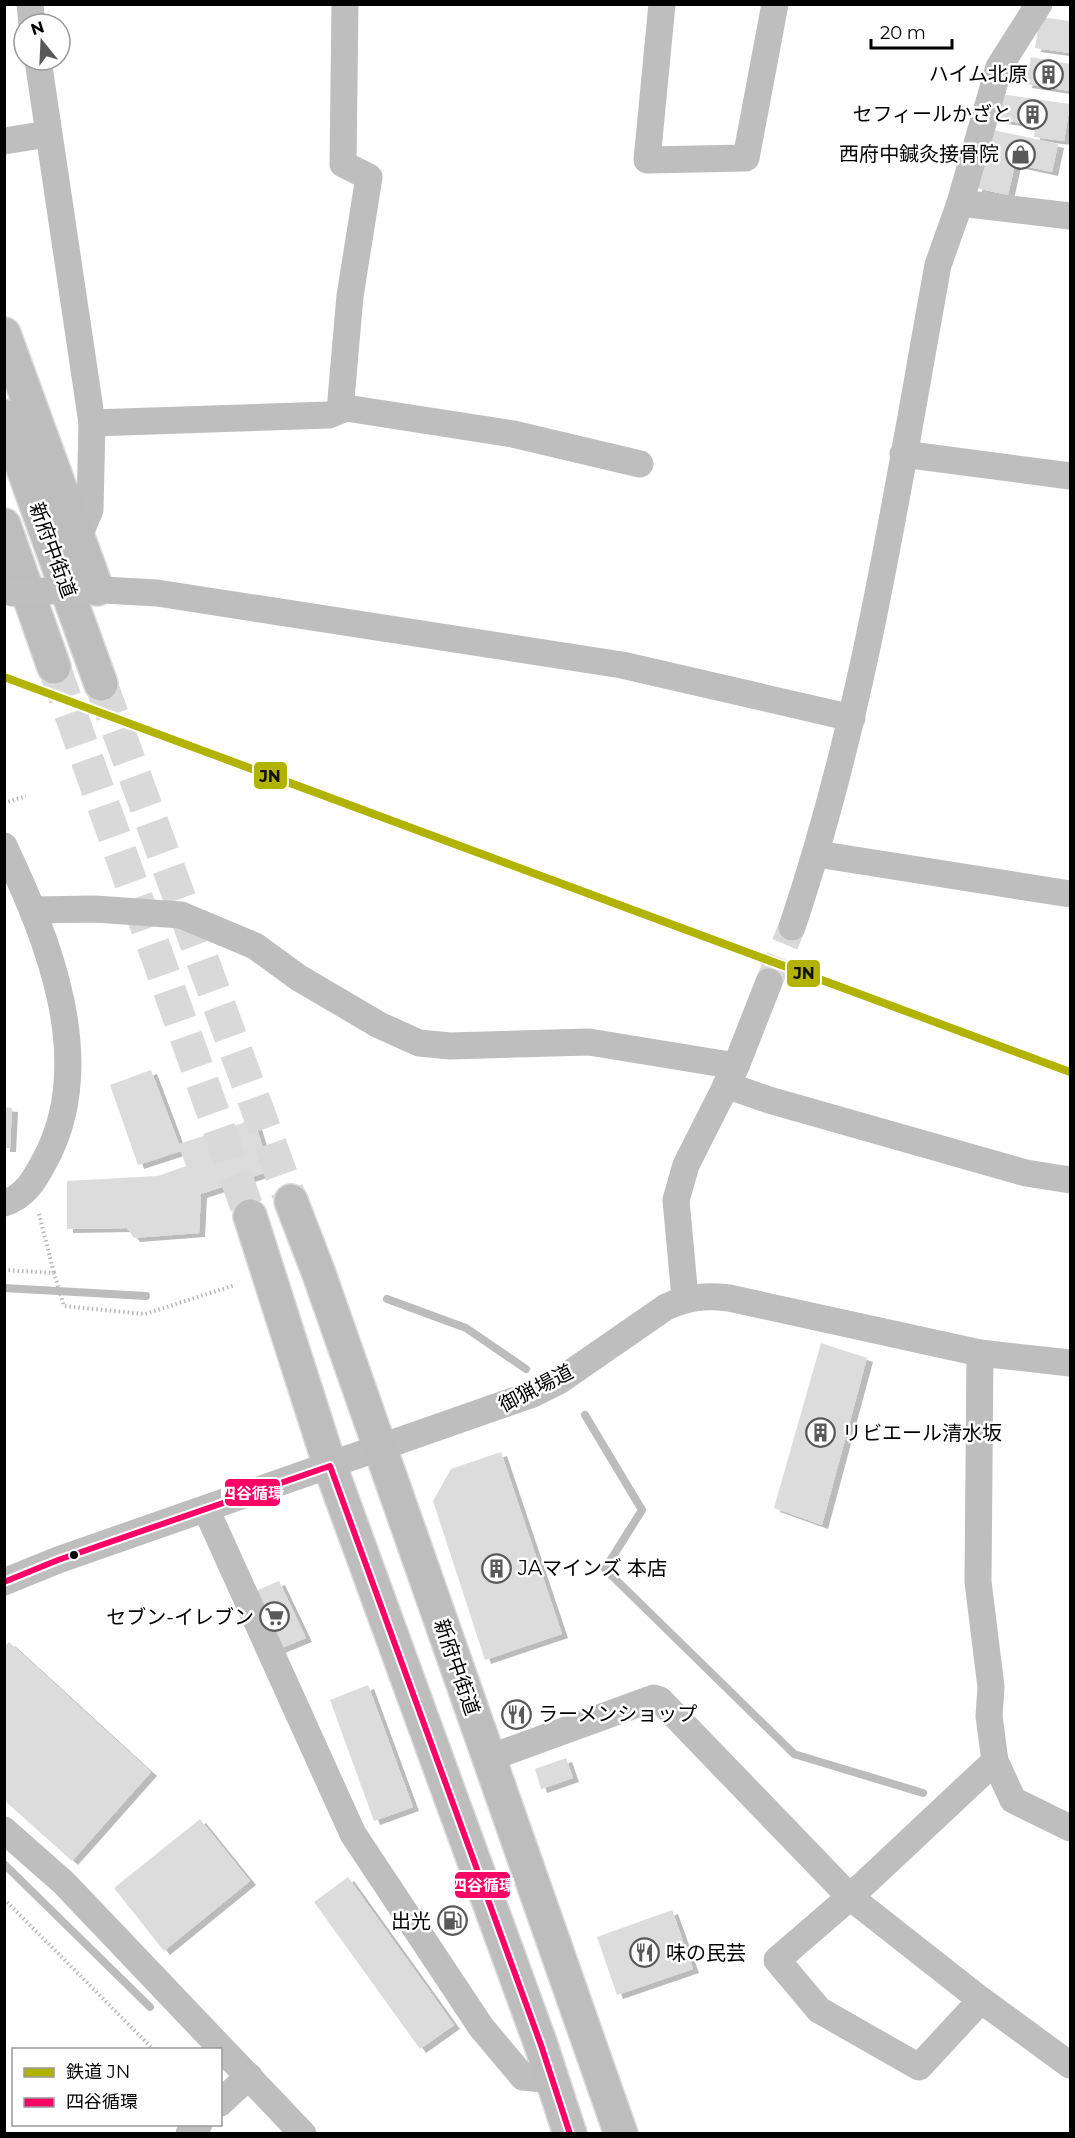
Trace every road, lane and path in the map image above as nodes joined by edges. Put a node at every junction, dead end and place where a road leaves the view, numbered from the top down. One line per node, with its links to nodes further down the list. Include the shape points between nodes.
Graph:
1 (345, 4): 11 (street, via 343,164 369,177 350,296 341,399)
2 (662, 4): 3 (street, via 647,160 746,158)
3 (776, 4)
4 (1039, 4): 8 (street, via 999,67)
5 (40, 72): 6 (street)
6 (48, 134): 7 (street); 13 (street)
7 (4, 141)
8 (960, 203): 9 (street); 14 (street, via 938,265)
9 (1071, 216)
10 (4, 334): 18 (main road)
11 (346, 408): 13 (street, via 329,414); 15 (street, via 513,434)
12 (4, 416): 24 (main road, 新府中街道)
13 (92, 423): 18 (street, via 90,510)
14 (903, 454): 16 (street); 25 (street)
15 (640, 464)
16 (1071, 476)
17 (4, 525): 23 (main road, 新府中街道)
18 (78, 538): 19 (main road)
19 (91, 589): 20 (street, bridge); 25 (street, via 157,593 622,665)
20 (8, 593)
21 (4, 636): 22 (path)
22 (4, 641)
23 (54, 667)
24 (101, 684)
25 (852, 718): 29 (street)
26 (26, 796): 27 (path)
27 (4, 803)
28 (4, 846): 31 (street)
29 (817, 854): 30 (street); 32 (street)
30 (1071, 894)
31 (34, 910): 34 (street, via 95,909 181,915 255,946 309,984 379,1025 419,1043 450,1046 589,1042); 36 (street, via 65,1019 68,1086 56,1141)
32 (792, 927)
33 (769, 982): 34 (street)
34 (731, 1075): 35 (street, via 769,1100 1026,1173); 43 (street, via 686,1165 676,1200)
35 (1071, 1180)
36 (32, 1184): 38 (street, via 14,1200); 41 (path)
37 (291, 1202): 46 (main road, 新府中街道)
38 (4, 1203)
39 (250, 1216): 47 (main road)
40 (4, 1270): 41 (path)
41 (54, 1273): 42 (path, via 64,1306 145,1314)
42 (235, 1285)
43 (686, 1298): 44 (street, 御猟場道, via 729,1298); 46 (street, 御猟場道, via 666,1306 559,1381 533,1394)
44 (980, 1353): 45 (street, 御猟場道); 51 (street, via 978,1582 991,1687 989,1716)
45 (1071, 1363)
46 (380, 1448): 47 (street, 御猟場道); 50 (main road, 新府中街道)
47 (330, 1466): 48 (street, 御猟場道); 60 (main road)
48 (206, 1509): 49 (street, 御猟場道); 60 (street, via 353,1834 481,2027 523,2077)
49 (4, 1582)
50 (489, 1758): 54 (street, via 654,1698 660,1700); 64 (main road, 新府中街道)
51 (995, 1761): 52 (street, via 1013,1800); 54 (street)
52 (1071, 1828)
53 (4, 1830): 59 (street, via 64,1883)
54 (850, 1897): 56 (street); 56 (street, via 777,1960 819,2010 919,2067)
55 (4, 1899): 57 (path)
56 (981, 2000): 58 (street)
57 (153, 2048)
58 (1071, 2065)
59 (249, 2076): 61 (street); 62 (street)
60 (552, 2080): 63 (main road)
61 (222, 2101)
62 (303, 2133)
63 (570, 2133)
64 (621, 2133)

